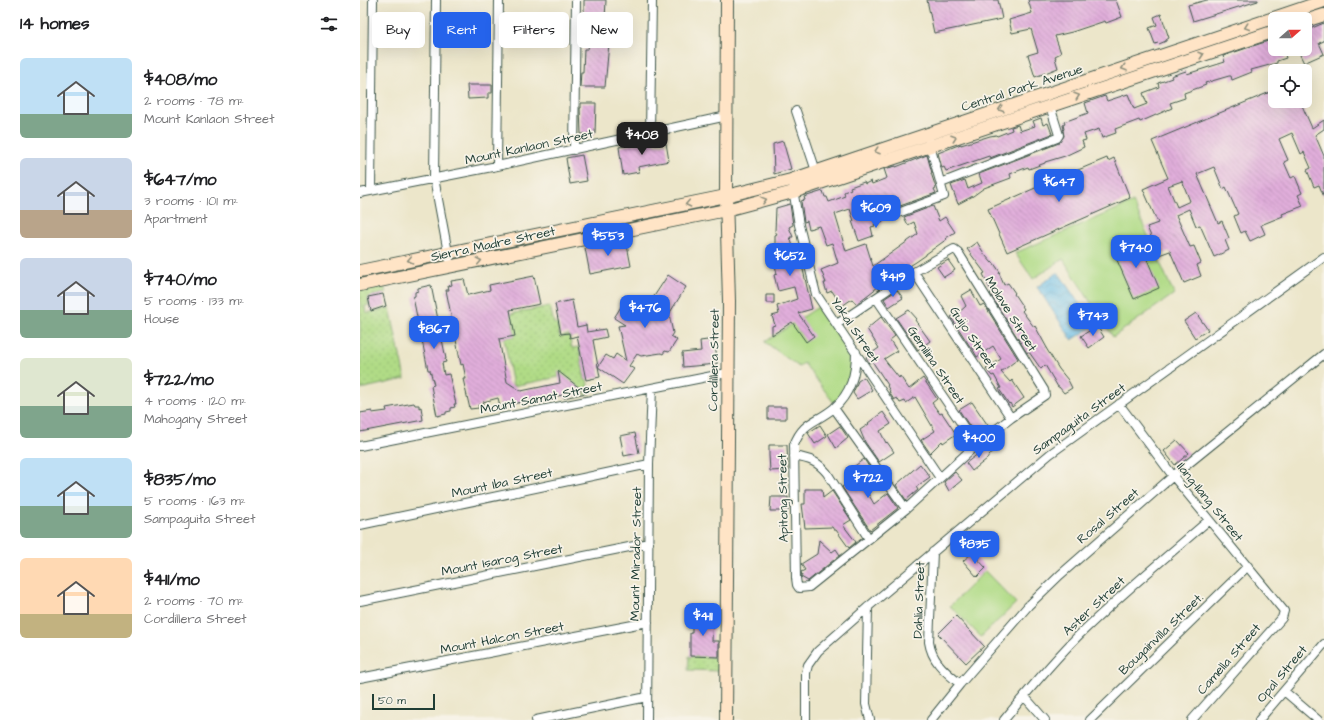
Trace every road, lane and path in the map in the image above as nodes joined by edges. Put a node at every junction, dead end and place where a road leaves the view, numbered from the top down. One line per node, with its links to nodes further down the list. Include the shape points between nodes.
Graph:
1 (373, 0): 26 (street)
2 (436, 0): 23 (street)
3 (499, 0): 21 (street)
4 (576, 0): 20 (street)
5 (652, 0): 17 (street)
6 (727, 0): 16 (street, Cordillera Street)
7 (1324, 1): 8 (street, Central Park Avenue)
8 (1292, 12)
9 (1324, 14): 10 (street)
10 (1312, 18)
11 (1268, 21): 13 (street, Central Park Avenue, one-way to 13)
12 (1268, 33): 13 (street, Central Park Avenue, one-way to 12)
13 (1161, 62): 14 (street, Central Park Avenue, one-way to 13); 18 (street, Central Park Avenue, one-way to 18)
14 (1050, 106): 19 (street, Central Park Avenue, one-way to 14); 25 (street, via 1059,135 1057,138)
15 (796, 111): 22 (street)
16 (726, 116): 17 (street, Mount Kanlaon Street); 29 (street, Cordillera Street)
17 (650, 133): 20 (street, Mount Kanlaon Street)
18 (926, 134): 19 (street); 22 (street, Central Park Avenue, one-way to 22)
19 (930, 146): 25 (street); 27 (street, Central Park Avenue)
20 (574, 150): 21 (street, Mount Kanlaon Street)
21 (497, 166): 23 (street, Mount Kanlaon Street)
22 (816, 172): 24 (street, Central Park Avenue)
23 (434, 178): 26 (street, Mount Kanlaon Street); 32 (street)
24 (791, 180): 27 (street, Yakal Street); 29 (street, Central Park Avenue)
25 (941, 183): 31 (street, via 944,196)
26 (371, 191): 28 (street, Mount Kanlaon Street)
27 (793, 192): 30 (street, Central Park Avenue, one-way to 27); 39 (street, Yakal Street, via 816,294)
28 (360, 193)
29 (726, 196): 30 (street, Cordillera Street); 32 (street, Sierra Madre Street, one-way to 32)
30 (726, 210): 34 (street, Sierra Madre Street, one-way to 30); 42 (street, Cordillera Street, via 729,301)
31 (898, 213)
32 (448, 253): 34 (street); 35 (street, Sierra Madre Street, one-way to 35)
33 (1324, 257): 44 (street, Sampaguita Street)
34 (451, 266): 37 (street, Sierra Madre Street)
35 (360, 271)
36 (914, 272): 38 (street); 46 (street, Guijo Street); 46 (street, Molave Street, via 954,249 958,252 1044,390 1045,395)
37 (360, 285)
38 (876, 298): 39 (street); 47 (street, Gemilina Street)
39 (837, 324): 40 (street, Yakal Street)
40 (856, 352): 45 (street, Apitong Street, via 852,385); 52 (street, Yakal Street)
41 (1324, 354): 51 (street, Rosal Street)
42 (727, 373): 43 (street, Mount Samat Street); 73 (street, Cordillera Street)
43 (652, 388): 48 (street, Mount Samat Street); 50 (street, Mount Mirador Street)
44 (1119, 404): 51 (street, Ilang-Ilang Street); 58 (street, Sampaguita Street, via 1050,454)
45 (834, 408): 49 (street, Apitong Street, via 798,434); 53 (street)
46 (1012, 418): 47 (street)
47 (976, 445): 52 (street)
48 (360, 446)
49 (794, 456): 56 (street, via 807,458 819,464); 56 (street, Apitong Street, via 797,585 800,588 809,587)
50 (649, 464): 55 (street, Mount Iba Street); 57 (street, Mount Mirador Street)
51 (1173, 476): 54 (street, Ilang-Ilang Street); 66 (street, Rosal Street, via 1042,592)
52 (940, 478): 53 (street)
53 (906, 509): 56 (street)
54 (1209, 520): 59 (street, Ilang-Ilang Street); 68 (street, Aster Street, via 1099,616)
55 (360, 525)
56 (869, 539)
57 (649, 543): 60 (street, Mount Isarog Street); 63 (street, Mount Mirador Street)
58 (933, 552): 61 (street, Sampaguita Street); 66 (street, Dahlia Street, via 930,650 938,665)
59 (1248, 566): 62 (street, Ilang-Ilang Street, via 1283,608); 79 (street, Bougainvilla Street.)
60 (360, 601)
61 (868, 607): 74 (street, Sampaguita Street, via 818,651 808,665); 75 (street, via 866,704)
62 (1284, 613): 80 (street, Camella Street)
63 (648, 622): 65 (street, Mount Halcon Street); 69 (street, Mount Mirador Street)
64 (1324, 644): 67 (street, Opal Street)
65 (360, 678)
66 (960, 684): 76 (street, Rosal Street)
67 (1284, 691): 81 (street, Opal Street); 82 (street)
68 (1024, 696): 77 (street, Aster Street); 78 (street)
69 (647, 697): 71 (street); 72 (street, Mount Mirador Street)
70 (1324, 718): 83 (street)
71 (536, 720)
72 (647, 720)
73 (726, 720)
74 (806, 720)
75 (870, 720)
76 (931, 720)
77 (1004, 720)
78 (1045, 720)
79 (1090, 720)
80 (1192, 720)
81 (1259, 720)
82 (1318, 720)
83 (1322, 720)

